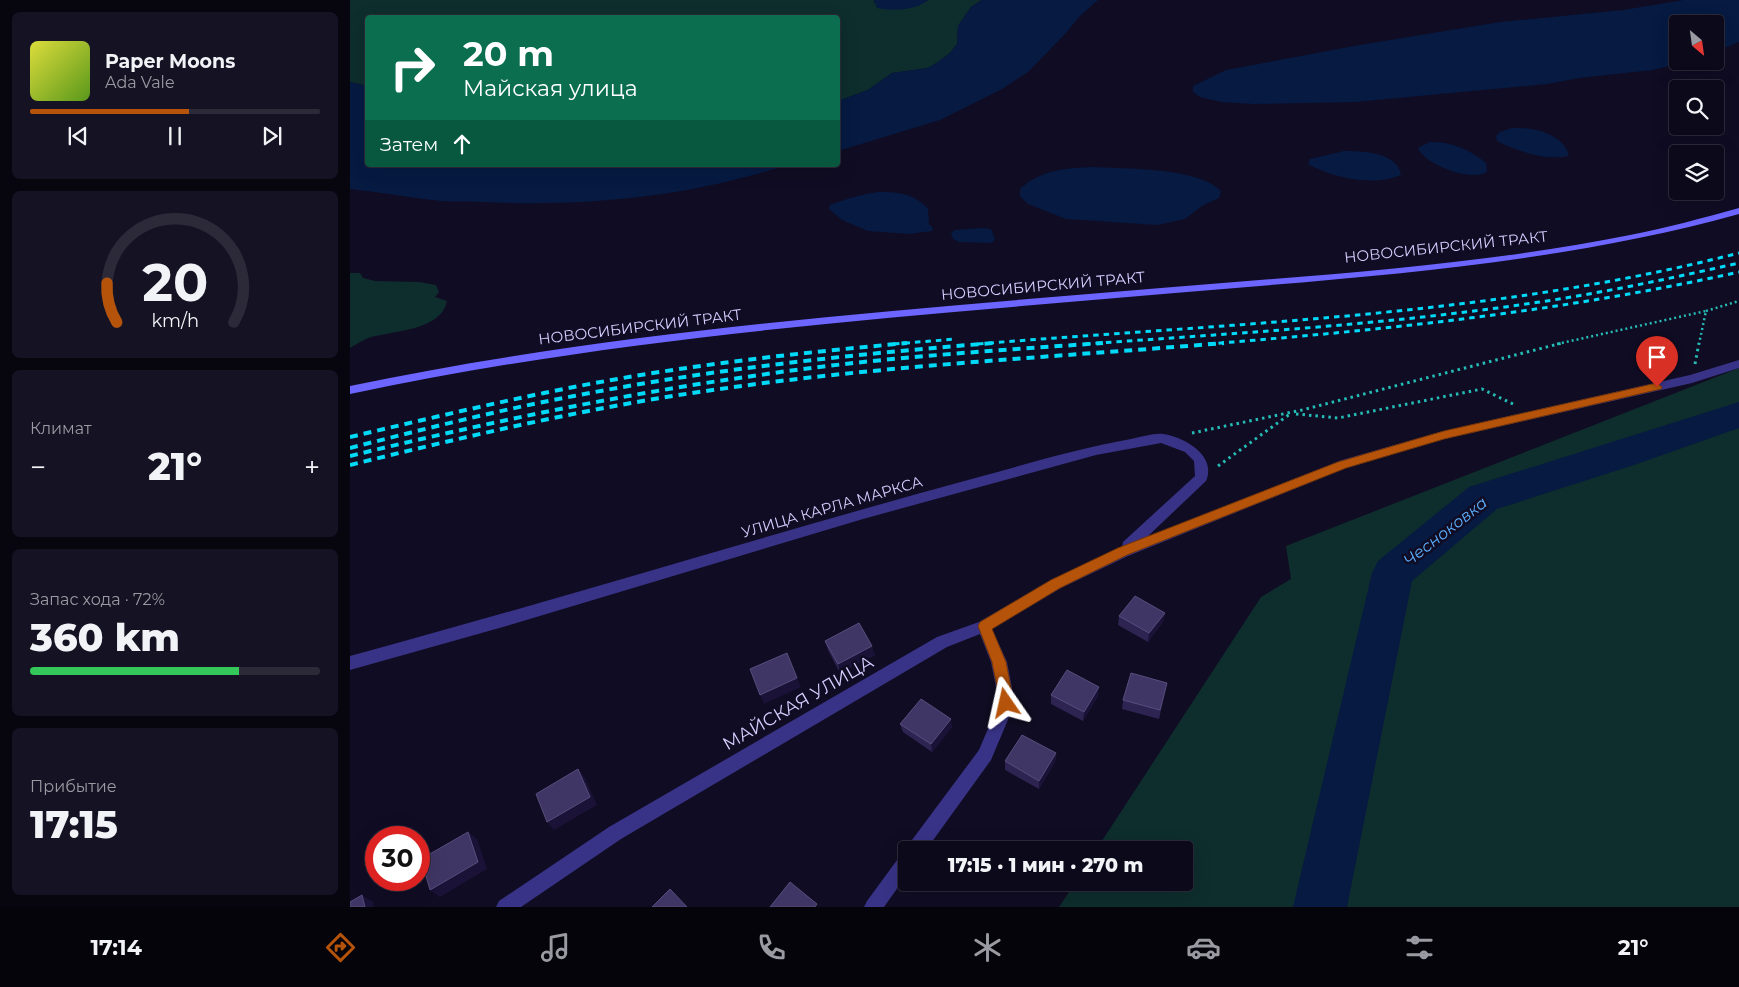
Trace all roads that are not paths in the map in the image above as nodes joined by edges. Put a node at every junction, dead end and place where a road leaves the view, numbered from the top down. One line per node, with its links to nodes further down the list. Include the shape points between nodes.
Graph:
1 (1739, 211): 3 (main road, НОВОСИБИРСКИЙ ТРАКТ, via 1629,238 1531,254 737,329 524,356 423,373)
2 (1739, 364): 4 (street, via 1692,379 1444,435 1342,465)
3 (350, 390)
4 (1123, 552): 5 (street, МАЙСКАЯ УЛИЦА, via 1056,584); 6 (street, УЛИЦА КАРЛА МАРКСА, via 1201,478 1200,460 1189,449 1162,438 1096,450 873,511)
5 (984, 626): 7 (street, via 999,662 1006,703 985,755); 9 (street, МАЙСКАЯ УЛИЦА, via 942,642 615,833)
6 (350, 663)
7 (922, 841)
8 (898, 873): 10 (street)
9 (505, 907)
10 (873, 907)

